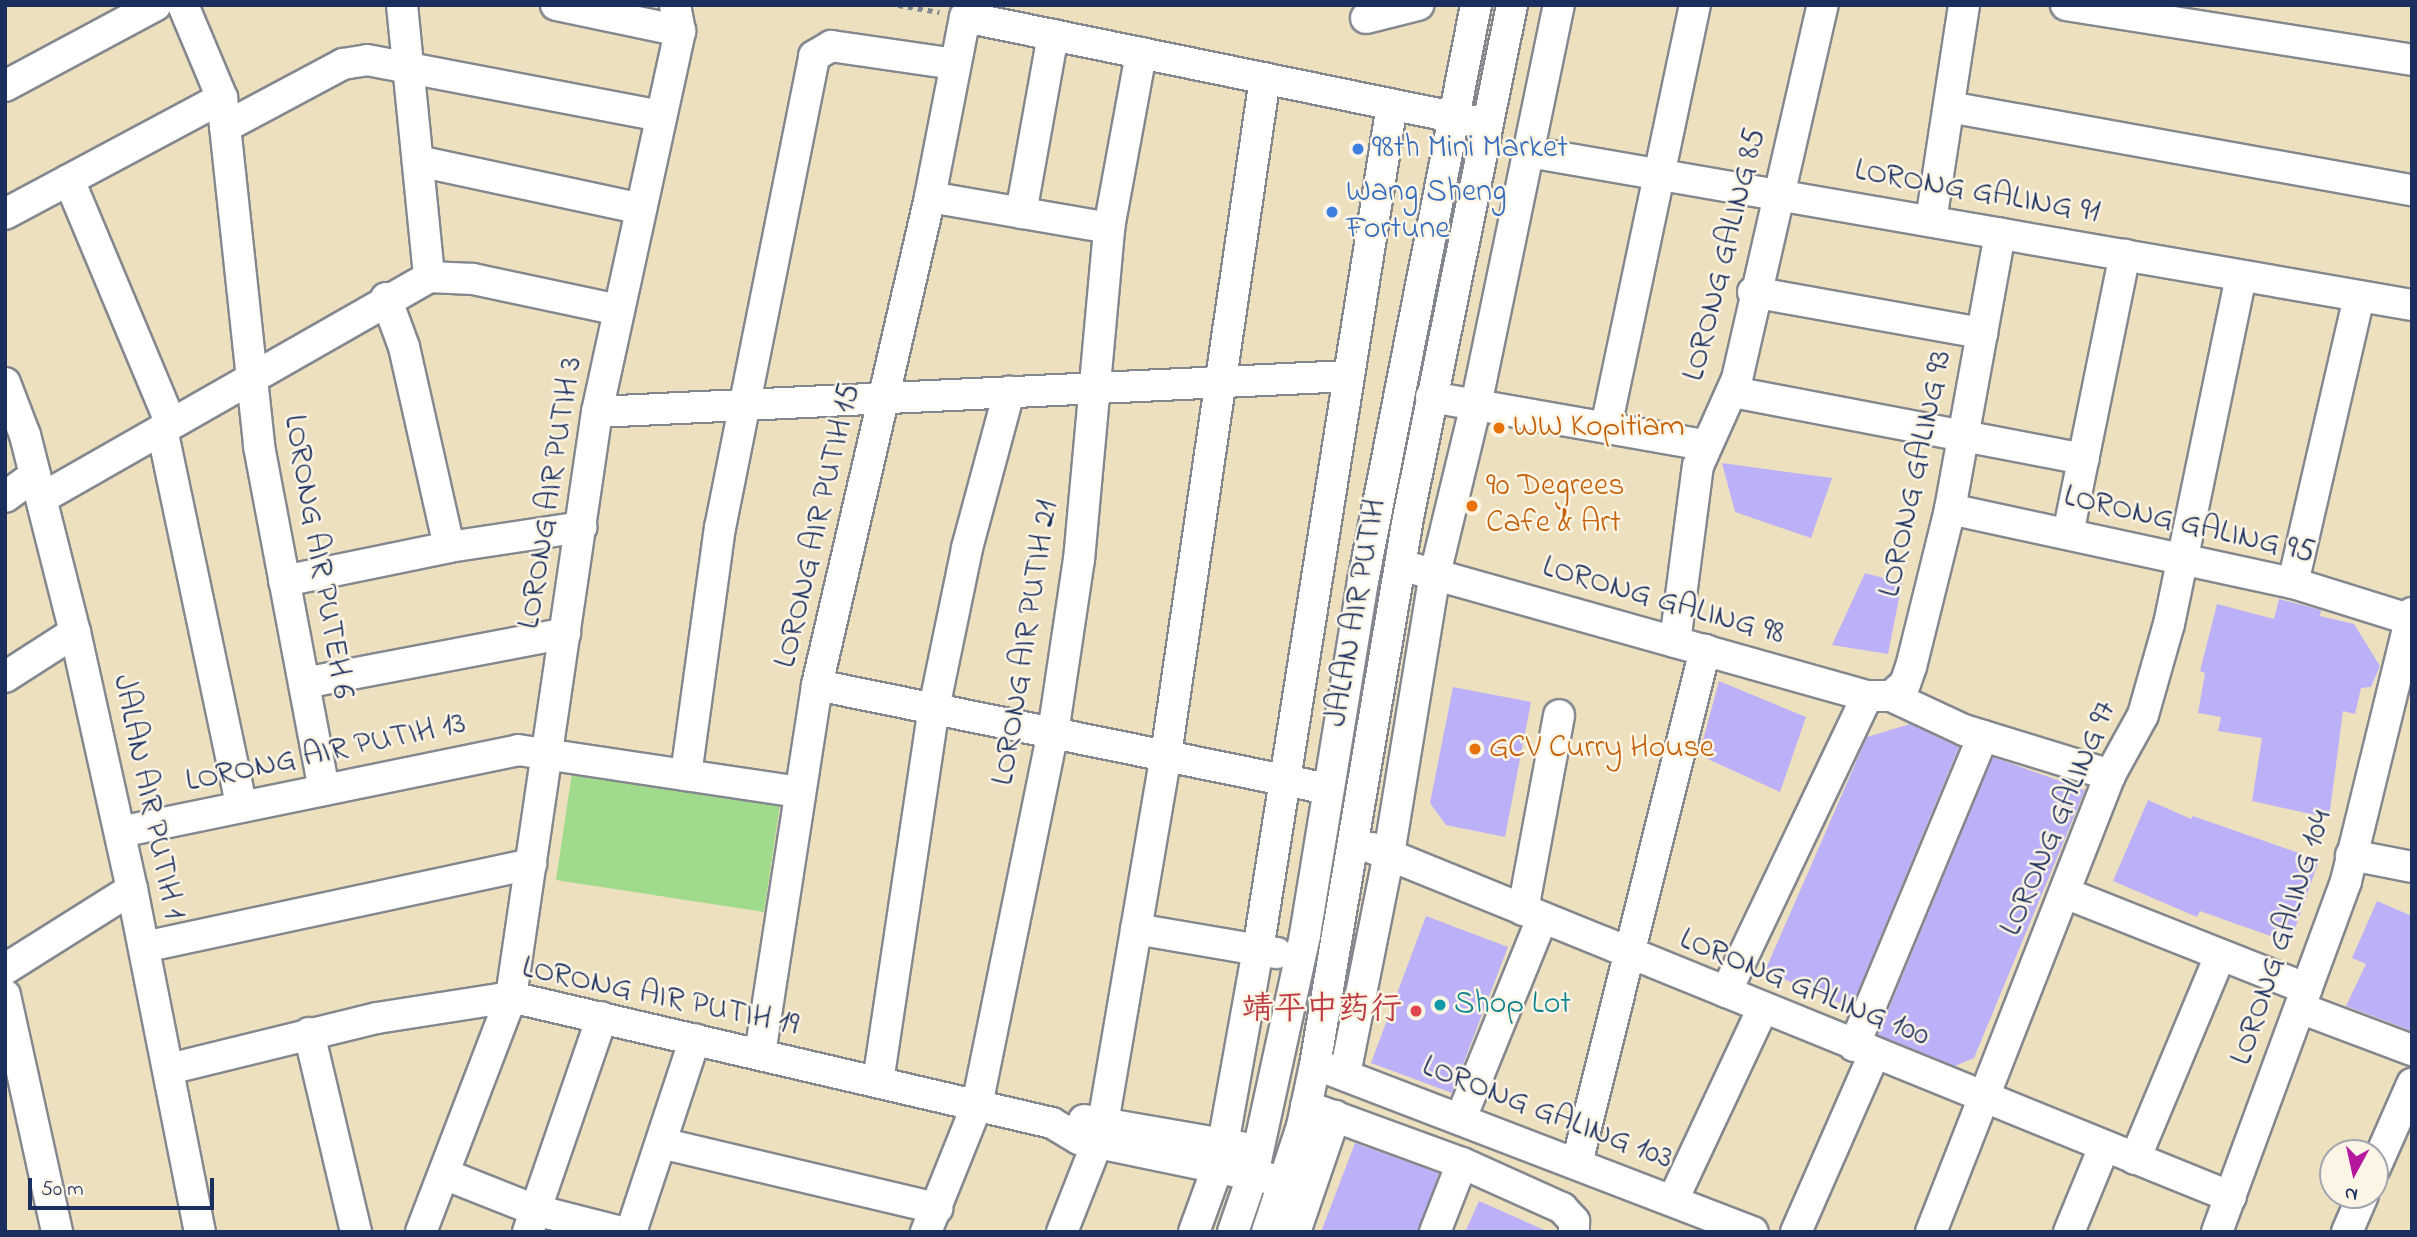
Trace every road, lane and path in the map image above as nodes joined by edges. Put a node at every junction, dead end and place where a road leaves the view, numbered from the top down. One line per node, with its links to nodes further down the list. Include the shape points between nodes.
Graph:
1 (156, 5): 24 (street)
2 (183, 5): 27 (street, LORONG AIR PUTEH 6)
3 (402, 5): 22 (street)
4 (556, 5): 16 (street)
5 (898, 5): 15 (path)
6 (1418, 5): 17 (street)
7 (1476, 5): 29 (street, JALAN AIR PUTIH)
8 (1512, 5): 30 (street, JALAN AIR PUTIH)
9 (1559, 5): 31 (street)
10 (1695, 5): 33 (street)
11 (1823, 5): 36 (street, LORONG GALING 85)
12 (1964, 5): 26 (street)
13 (2074, 6): 14 (street)
14 (2198, 15): 20 (street)
15 (965, 17): 18 (street); 21 (street, LORONG AIR PUTIH 15)
16 (677, 18): 28 (street, LORONG AIR PUTIH 3)
17 (1366, 18)
18 (1053, 35): 19 (street); 39 (street)
19 (1141, 53): 23 (street); 42 (street, LORONG AIR PUTIH 21)
20 (2412, 60)
21 (955, 64): 37 (street, LORONG AIR PUTIH 15); 62 (street, via 831,46 814,57)
22 (408, 69): 27 (street, via 366,60 343,64); 28 (street); 32 (street)
23 (1265, 78): 25 (street); 55 (street)
24 (5, 86)
25 (1392, 105): 29 (street); 53 (street)
26 (1949, 107): 35 (street); 41 (street)
27 (224, 113): 34 (street); 54 (street, LORONG AIR PUTEH 6)
28 (661, 116): 38 (street, LORONG AIR PUTIH 3)
29 (1453, 117): 30 (street); 81 (street, JALAN AIR PUTIH)
30 (1487, 124): 60 (street, JALAN AIR PUTIH)
31 (1529, 152): 33 (street, LORONG GALING 91); 63 (street)
32 (418, 162): 38 (street); 46 (street)
33 (1657, 173): 36 (street, LORONG GALING 91); 66 (street)
34 (69, 180): 40 (street); 65 (street)
35 (2412, 190)
36 (1777, 191): 41 (street, LORONG GALING 91); 47 (street, LORONG GALING 85)
37 (930, 197): 39 (street); 61 (street, LORONG AIR PUTIH 15)
38 (641, 209): 51 (street, LORONG AIR PUTIH 3)
39 (1021, 213): 42 (street)
40 (5, 214)
41 (1931, 221): 43 (street, LORONG GALING 91)
42 (1109, 228): 57 (street, LORONG AIR PUTIH 21)
43 (2000, 234): 44 (street, LORONG GALING 91); 52 (street, LORONG GALING 93)
44 (2125, 255): 45 (street, LORONG GALING 91); 69 (street)
45 (2241, 276): 48 (street, LORONG GALING 91); 76 (street, LORONG GALING 97)
46 (429, 277): 49 (street); 51 (street, via 473,279)
47 (1753, 292): 52 (street); 59 (street, LORONG GALING 85)
48 (2359, 296): 50 (street, LORONG GALING 91); 82 (street)
49 (386, 298): 54 (street); 75 (street, via 404,347)
50 (2412, 305)
51 (619, 310): 64 (street, LORONG AIR PUTIH 3)
52 (1982, 333): 67 (street, LORONG GALING 93)
53 (1348, 376): 55 (street); 79 (street)
54 (252, 377): 65 (street); 80 (street, LORONG AIR PUTEH 6, via 259,446)
55 (1220, 382): 57 (street); 99 (street)
56 (5, 383): 70 (street, JALAN AIR PUTIH 1)
57 (1094, 388): 58 (street); 96 (street, LORONG AIR PUTIH 21, via 1079,560)
58 (1009, 392): 61 (street); 94 (street, via 967,548)
59 (1733, 392): 67 (street); 68 (street, LORONG GALING 85)
60 (1431, 397): 63 (street); 77 (street, JALAN AIR PUTIH)
61 (886, 398): 62 (street); 92 (street, LORONG AIR PUTIH 15)
62 (748, 404): 64 (street); 100 (street, via 720,528)
63 (1476, 405): 66 (street); 78 (street)
64 (597, 412): 73 (street, LORONG AIR PUTIH 3)
65 (167, 427): 70 (street); 106 (street)
66 (1606, 428): 68 (street)
67 (1964, 435): 69 (street); 72 (street, LORONG GALING 93)
68 (1704, 445): 86 (street, LORONG GALING 85, via 1693,492)
69 (2084, 460): 74 (street)
70 (38, 487): 71 (street); 84 (street, JALAN AIR PUTIH 1)
71 (5, 497)
72 (1950, 509): 74 (street, LORONG GALING 95); 93 (street, LORONG GALING 93, via 1905,684)
73 (580, 527): 75 (street); 85 (street, LORONG AIR PUTIH 3)
74 (2068, 534): 76 (street, LORONG GALING 95)
75 (449, 547): 80 (street)
76 (2183, 559): 82 (street, LORONG GALING 95); 101 (street, LORONG GALING 97, via 2143,715)
77 (1400, 564): 78 (street, LORONG GALING 98); 88 (street, JALAN AIR PUTIH)
78 (1435, 574): 86 (street, LORONG GALING 98); 89 (street)
79 (1316, 575): 81 (street); 102 (street)
80 (284, 581): 91 (street, LORONG AIR PUTEH 6)
81 (1363, 581): 103 (street, JALAN AIR PUTIH)
82 (2293, 583): 83 (street, LORONG GALING 95)
83 (2411, 618): 110 (street, LORONG GALING 104)
84 (75, 632): 90 (street); 107 (street, JALAN AIR PUTIH 1)
85 (565, 632): 91 (street); 98 (street, LORONG AIR PUTIH 3)
86 (1675, 642): 87 (street, LORONG GALING 98)
87 (1705, 650): 93 (street, LORONG GALING 98); 119 (street)
88 (1384, 664): 89 (street); 108 (street, JALAN AIR PUTIH)
89 (1419, 668): 109 (street)
90 (5, 677)
91 (304, 683): 104 (street, LORONG AIR PUTEH 6)
92 (817, 685): 94 (street); 105 (street, LORONG AIR PUTIH 15)
93 (1879, 696): 97 (street, LORONG GALING 98); 123 (street, LORONG GALING 93)
94 (934, 708): 96 (street); 137 (street)
95 (1559, 715): 115 (street)
96 (1053, 733): 99 (street); 140 (street, LORONG AIR PUTIH 21)
97 (1983, 736): 101 (street, LORONG GALING 98); 131 (street)
98 (547, 754): 100 (street, LORONG AIR PUTIH 13); 104 (street, LORONG AIR PUTIH 13, via 518,750); 111 (street, LORONG AIR PUTIH 3)
99 (1166, 755): 102 (street); 116 (street)
100 (686, 775): 105 (street, LORONG AIR PUTIH 13)
101 (2110, 775): 114 (street, LORONG GALING 97)
102 (1283, 780): 103 (street); 118 (street)
103 (1328, 789): 121 (street, JALAN AIR PUTIH)
104 (324, 790): 106 (street, LORONG AIR PUTIH 13)
105 (800, 792): 133 (street, LORONG AIR PUTIH 15)
106 (242, 807): 107 (street, LORONG AIR PUTIH 13)
107 (120, 832): 113 (street, JALAN AIR PUTIH 1)
108 (1353, 841): 109 (street, LORONG GALING 100); 134 (street, JALAN AIR PUTIH)
109 (1389, 854): 115 (street, LORONG GALING 100); 136 (street)
110 (2351, 855): 112 (street); 126 (street, LORONG GALING 104)
111 (531, 864): 117 (street); 125 (street, LORONG AIR PUTIH 3)
112 (2412, 867)
113 (132, 889): 117 (street, JALAN AIR PUTIH 1); 122 (street)
114 (2065, 893): 120 (street); 139 (street, LORONG GALING 97)
115 (1532, 915): 119 (street, LORONG GALING 100); 143 (street)
116 (1136, 929): 118 (street); 144 (street)
117 (145, 947): 135 (street, JALAN AIR PUTIH 1)
118 (1258, 950): 121 (street); 148 (street)
119 (1629, 956): 123 (street, LORONG GALING 100); 152 (street)
120 (2220, 956): 126 (street); 149 (street)
121 (1300, 957): 150 (street, JALAN AIR PUTIH)
122 (5, 969)
123 (1726, 992): 127 (street, LORONG GALING 100)
124 (5, 995): 160 (street)
125 (511, 997): 128 (street, LORONG AIR PUTIH 19); 129 (street, LORONG AIR PUTIH 19); 154 (street, LORONG AIR PUTIH 3)
126 (2303, 998): 132 (street); 155 (street, LORONG GALING 104)
127 (1763, 1009): 131 (street, LORONG GALING 100); 156 (street)
128 (601, 1017): 130 (street, LORONG AIR PUTIH 19); 159 (street)
129 (309, 1033): 135 (street, LORONG AIR PUTIH 19); 162 (street)
130 (695, 1039): 133 (street, LORONG AIR PUTIH 19); 146 (street)
131 (1864, 1050): 139 (street, LORONG GALING 100); 174 (street)
132 (2412, 1050)
133 (760, 1054): 137 (street, LORONG AIR PUTIH 19)
134 (1315, 1065): 136 (street, LORONG GALING 103); 141 (street, JALAN AIR PUTIH)
135 (169, 1069): 161 (street, JALAN AIR PUTIH 1)
136 (1345, 1074): 143 (street, LORONG GALING 103)
137 (878, 1082): 140 (street, LORONG AIR PUTIH 19)
138 (2412, 1084): 145 (street)
139 (1984, 1100): 147 (street, LORONG GALING 100); 175 (street, LORONG GALING 97)
140 (976, 1105): 144 (street, LORONG AIR PUTIH 19); 158 (street, LORONG AIR PUTIH 21)
141 (1306, 1106): 142 (street); 153 (street, JALAN AIR PUTIH)
142 (1335, 1116): 151 (street); 170 (street)
143 (1461, 1118): 152 (street, LORONG GALING 103)
144 (1100, 1133): 148 (street, LORONG AIR PUTIH 19); 166 (street)
145 (2388, 1139)
146 (661, 1143): 158 (street); 165 (street)
147 (2104, 1147): 149 (street, LORONG GALING 100); 176 (street)
148 (1221, 1155): 150 (street, LORONG AIR PUTIH 19); 167 (street)
149 (2135, 1159): 155 (street, LORONG GALING 100)
150 (1255, 1162): 153 (street, LORONG AIR PUTIH 19); 168 (street, JALAN AIR PUTIH)
151 (1462, 1163): 171 (street); 172 (street, via 1562,1208 1574,1221)
152 (1577, 1163): 156 (street, LORONG GALING 103)
153 (1288, 1170): 169 (street, JALAN AIR PUTIH)
154 (444, 1174): 159 (street); 163 (street, LORONG AIR PUTIH 3)
155 (2231, 1197): 177 (street, LORONG GALING 104)
156 (1673, 1200): 173 (street, LORONG GALING 103)
157 (2357, 1209): 178 (street)
158 (932, 1220)
159 (532, 1221): 164 (street)
160 (57, 1232)
161 (200, 1232)
162 (356, 1232)
163 (421, 1232)
164 (621, 1232)
165 (631, 1232)
166 (1062, 1232)
167 (1194, 1232)
168 (1233, 1232)
169 (1267, 1232)
170 (1295, 1232)
171 (1435, 1232)
172 (1574, 1232)
173 (1752, 1232)
174 (1796, 1232)
175 (1931, 1232)
176 (2069, 1232)
177 (2217, 1232)
178 (2347, 1232)

